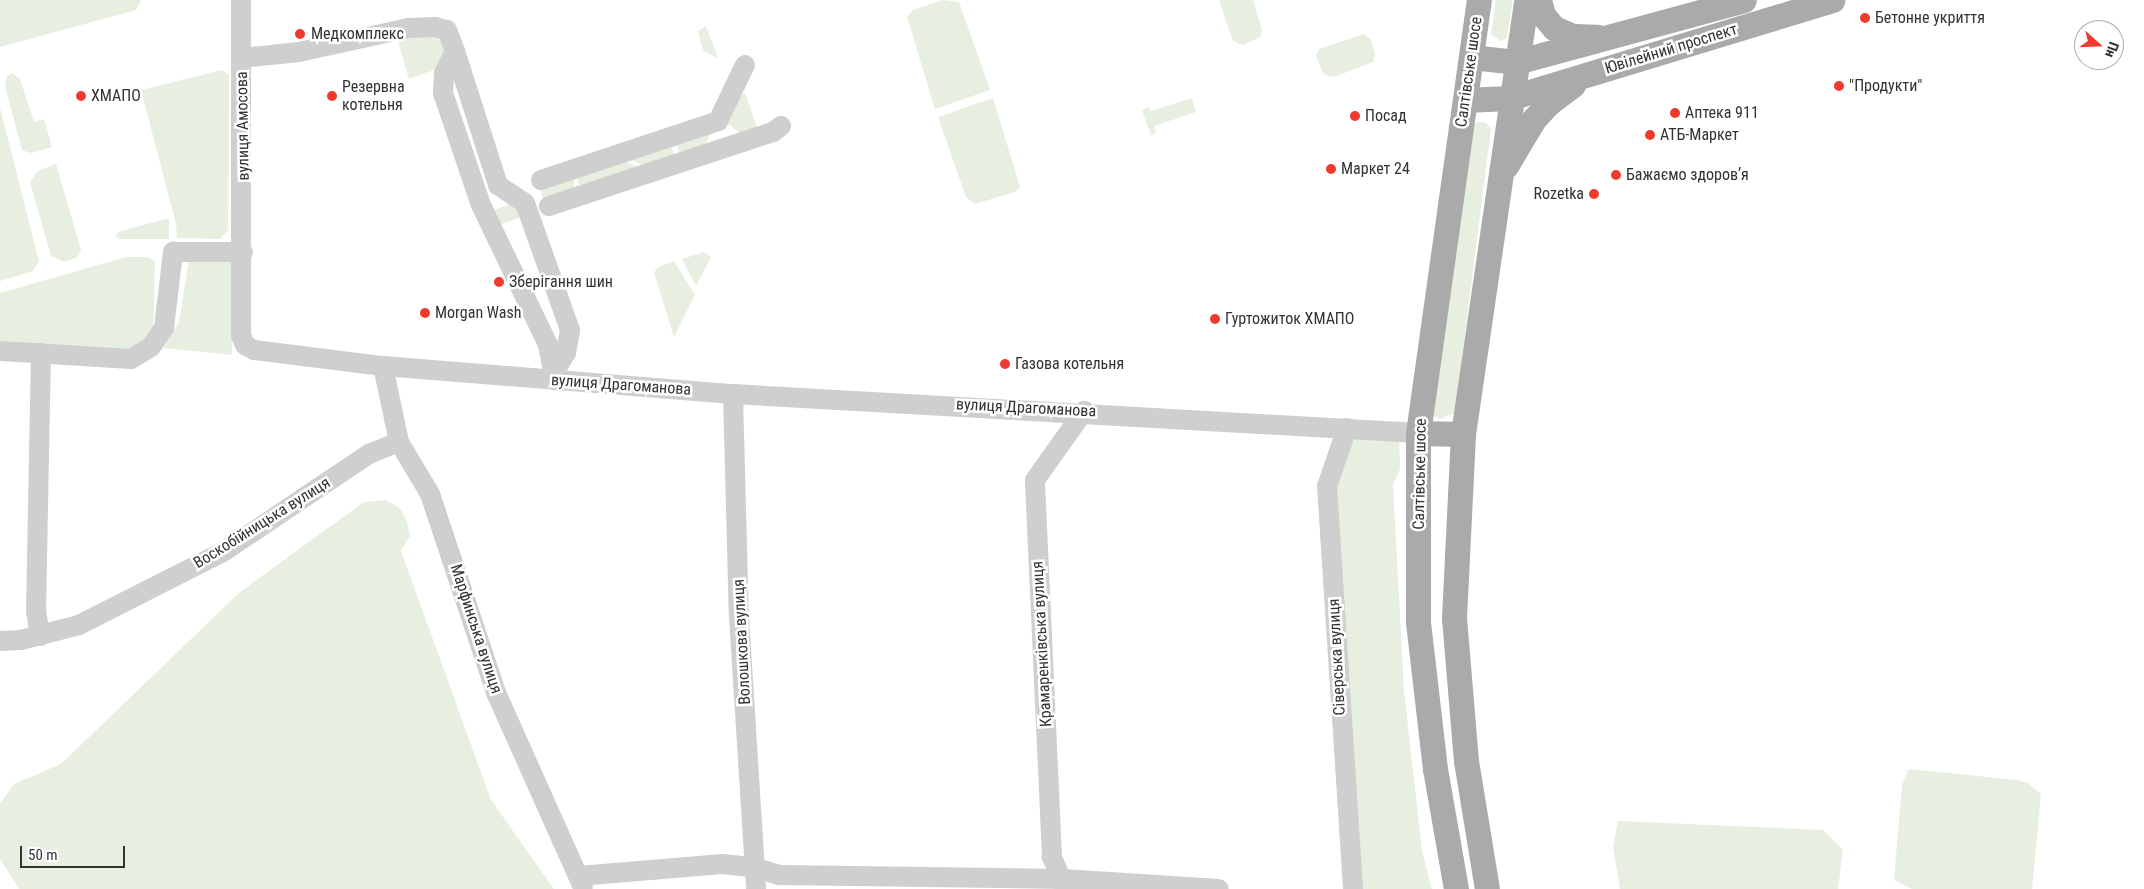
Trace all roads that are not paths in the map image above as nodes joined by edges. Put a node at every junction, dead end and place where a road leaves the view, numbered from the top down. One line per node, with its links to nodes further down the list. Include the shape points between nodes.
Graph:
1 (241, 0): 10 (street, вулиця Амосова)
2 (1479, 0): 9 (main road, Салтівське шосе)
3 (1526, 0): 11 (main road)
4 (1539, 0): 7 (main road, via 1543,15 1554,28 1573,36)
5 (1744, 0): 7 (main road, Ювілейний проспект)
6 (1832, 0): 13 (main road, Ювілейний проспект)
7 (1607, 38): 11 (main road, Ювілейний проспект)
8 (455, 51): 10 (street, via 447,30 426,26 350,39 299,52); 24 (street, via 444,74 443,93 481,205 542,332); 24 (street, via 498,185 525,203 570,330 566,352)
9 (1471, 57): 11 (main road); 15 (main road, Салтівське шосе)
10 (242, 58): 20 (street, вулиця Амосова)
11 (1516, 62): 14 (main road)
12 (745, 65): 17 (street, via 718,121)
13 (1596, 72): 14 (main road, Ювілейний проспект); 18 (main road, via 1560,94 1541,111)
14 (1510, 98): 15 (main road, Ювілейний проспект); 18 (main road)
15 (1465, 100): 28 (main road, Салтівське шосе)
16 (781, 126): 19 (street, via 773,132)
17 (541, 180)
18 (1498, 182): 29 (main road)
19 (549, 206)
20 (243, 252): 22 (street, via 173,252 164,328 156,342 138,356 131,359); 23 (street, вулиця Драгоманова, via 241,335 248,347 290,357)
21 (0, 351): 22 (street)
22 (41, 353): 31 (street, via 36,612)
23 (383, 366): 24 (street, вулиця Драгоманова); 30 (street, Марфинська вулиця)
24 (555, 376): 25 (street, вулиця Драгоманова)
25 (734, 394): 26 (street, вулиця Драгоманова); 33 (street, Волошкова вулиця, via 739,617)
26 (1084, 411): 27 (street, вулиця Драгоманова); 35 (street, Крамаренківська вулиця, via 1035,480 1052,857)
27 (1347, 428): 28 (street, вулиця Драгоманова); 38 (street, Сіверська вулиця, via 1327,486)
28 (1418, 433): 29 (main road); 39 (main road, Салтівське шосе, via 1418,621 1436,769)
29 (1463, 434): 40 (main road, via 1454,618 1466,761)
30 (399, 442): 31 (street, Воскобійницька вулиця, via 369,454 223,552 79,626); 34 (street, Марфинська вулиця, via 430,494 497,695)
31 (40, 636): 32 (street, Воскобійницька вулиця)
32 (0, 641)
33 (753, 867): 34 (street, via 722,864); 35 (street, via 779,875); 36 (street, Волошкова вулиця)
34 (582, 882)
35 (1065, 884): 37 (street)
36 (756, 889)
37 (1219, 889)
38 (1353, 889)
39 (1456, 889)
40 (1486, 889)

